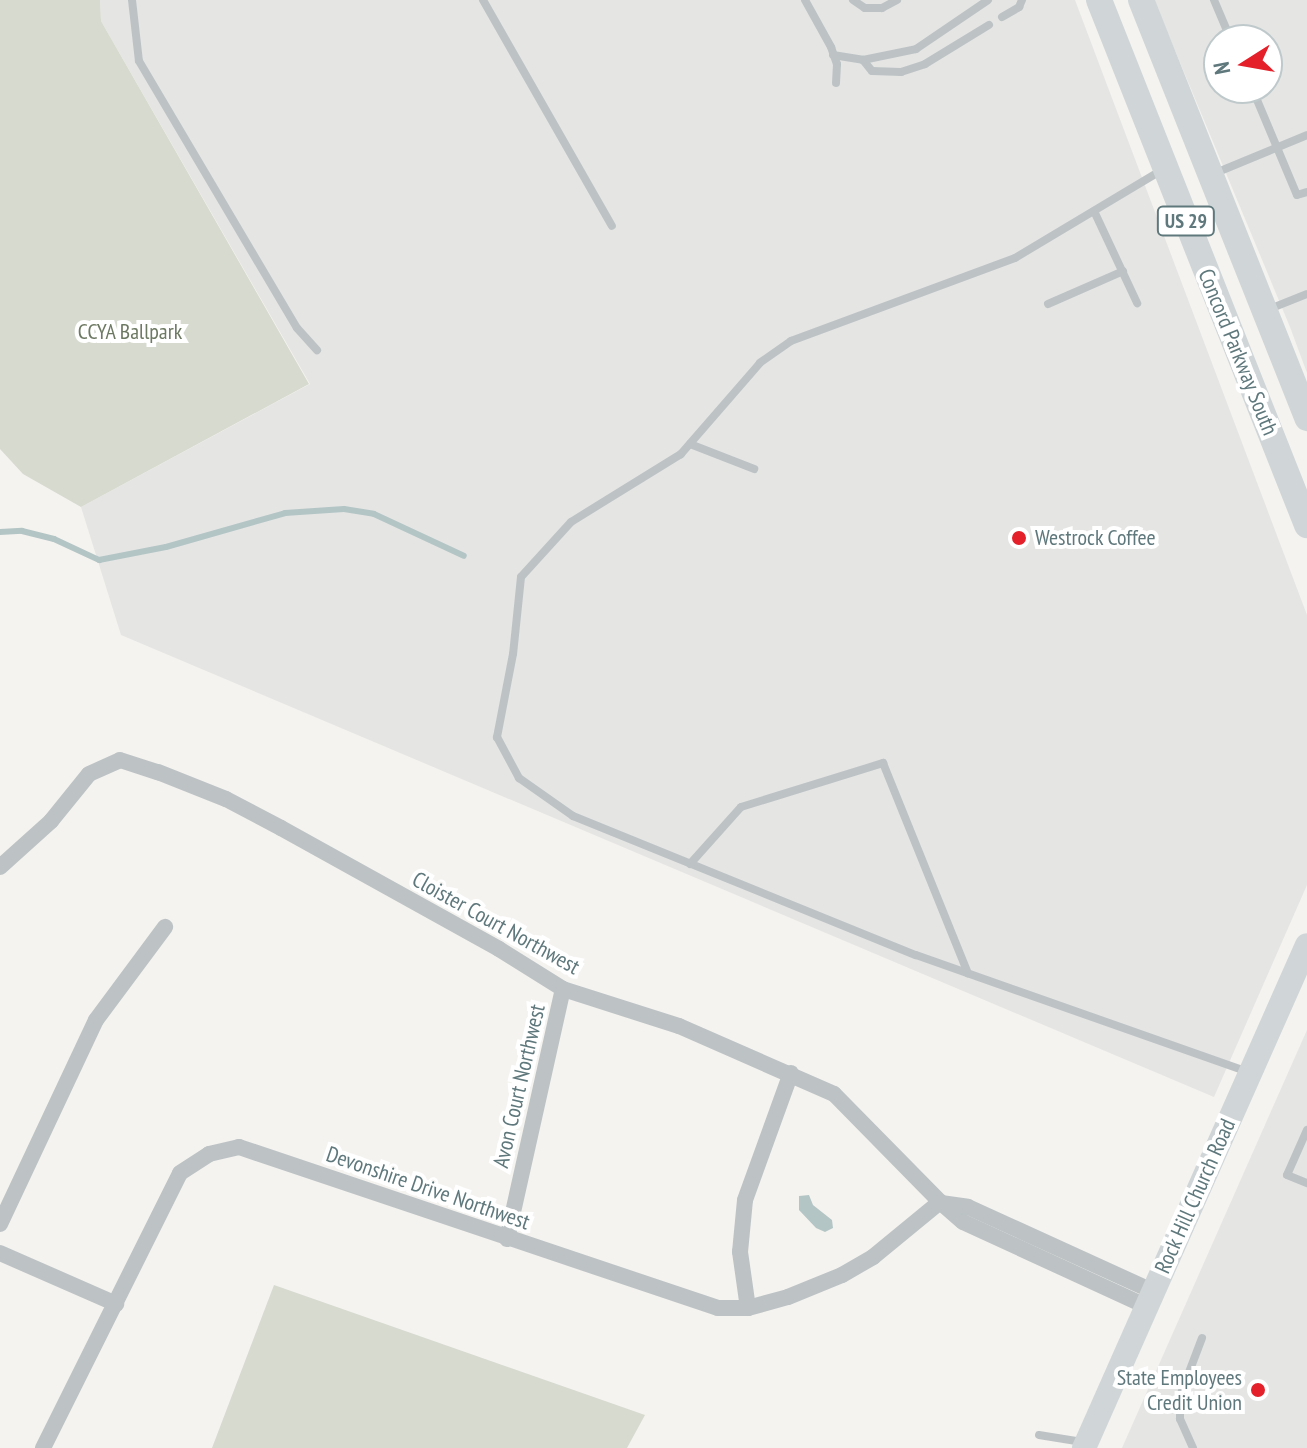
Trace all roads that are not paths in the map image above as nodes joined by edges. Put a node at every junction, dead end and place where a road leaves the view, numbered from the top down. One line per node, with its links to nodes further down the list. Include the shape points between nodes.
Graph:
1 (132, 0): 30 (lane, via 139,61 297,328)
2 (483, 0): 24 (lane)
3 (805, 0): 14 (lane)
4 (853, 0): 5 (lane, via 865,8 882,8)
5 (897, 0)
6 (988, 0): 15 (lane, via 916,49)
7 (1022, 0): 11 (lane)
8 (1099, 0): 20 (main road, Concord Parkway South / US 29)
9 (1141, 0): 21 (main road, Concord Parkway South / US 29)
10 (1214, 0): 12 (lane)
11 (1002, 17)
12 (1224, 24)
13 (989, 25): 15 (lane, via 925,64 901,72 872,71)
14 (833, 55): 15 (lane); 16 (lane)
15 (863, 60)
16 (836, 83)
17 (1259, 104): 19 (lane)
18 (1307, 135): 19 (lane)
19 (1277, 146): 21 (lane); 22 (lane, via 1297,195)
20 (1165, 168): 23 (lane); 34 (main road, Concord Parkway South / US 29)
21 (1212, 174): 29 (main road, Concord Parkway South / US 29)
22 (1307, 192)
23 (1094, 211): 25 (lane); 32 (lane, via 1015,258 791,341 760,363)
24 (612, 226)
25 (1123, 271): 27 (lane); 28 (lane)
26 (1307, 294): 29 (lane)
27 (1137, 303)
28 (1048, 304)
29 (1265, 310): 31 (main road, Concord Parkway South / US 29)
30 (317, 350)
31 (1307, 418)
32 (690, 444): 33 (lane); 35 (lane, via 571,522 521,577 497,737 519,778 573,816)
33 (754, 469)
34 (1307, 525)
35 (690, 864): 39 (lane); 39 (lane, via 741,807 883,763)
36 (0, 867): 40 (street, Cloister Court Northwest, via 51,821 89,774 120,760 226,799)
37 (165, 927): 46 (street, via 96,1020)
38 (1307, 945): 41 (main road, Rock Hill Church Road)
39 (968, 973): 41 (lane)
40 (563, 989): 42 (street, Cloister Court Northwest, via 679,1026); 47 (street, Avon Court Northwest)
41 (1249, 1072): 49 (main road, Rock Hill Church Road)
42 (791, 1073): 45 (street, Cloister Court Northwest, via 834,1094); 51 (street, via 745,1200 740,1252)
43 (1307, 1130): 44 (lane, via 1287,1175)
44 (1307, 1183)
45 (940, 1202): 49 (street, Cloister Court Northwest, via 963,1222); 51 (street, Devonshire Drive Northwest, via 873,1257 842,1275)
46 (0, 1224)
47 (507, 1239): 50 (street, Devonshire Drive Northwest, via 239,1147 209,1154 180,1173); 51 (street, Devonshire Drive Northwest, via 718,1308)
48 (0, 1253): 50 (street)
49 (1149, 1299): 54 (main road, Rock Hill Church Road)
50 (116, 1304): 55 (street, Devonshire Drive Northwest)
51 (748, 1308)
52 (1202, 1338): 56 (lane, via 1180,1396 1180,1419)
53 (1039, 1435): 54 (lane)
54 (1086, 1445)
55 (43, 1448)
56 (1193, 1448)

